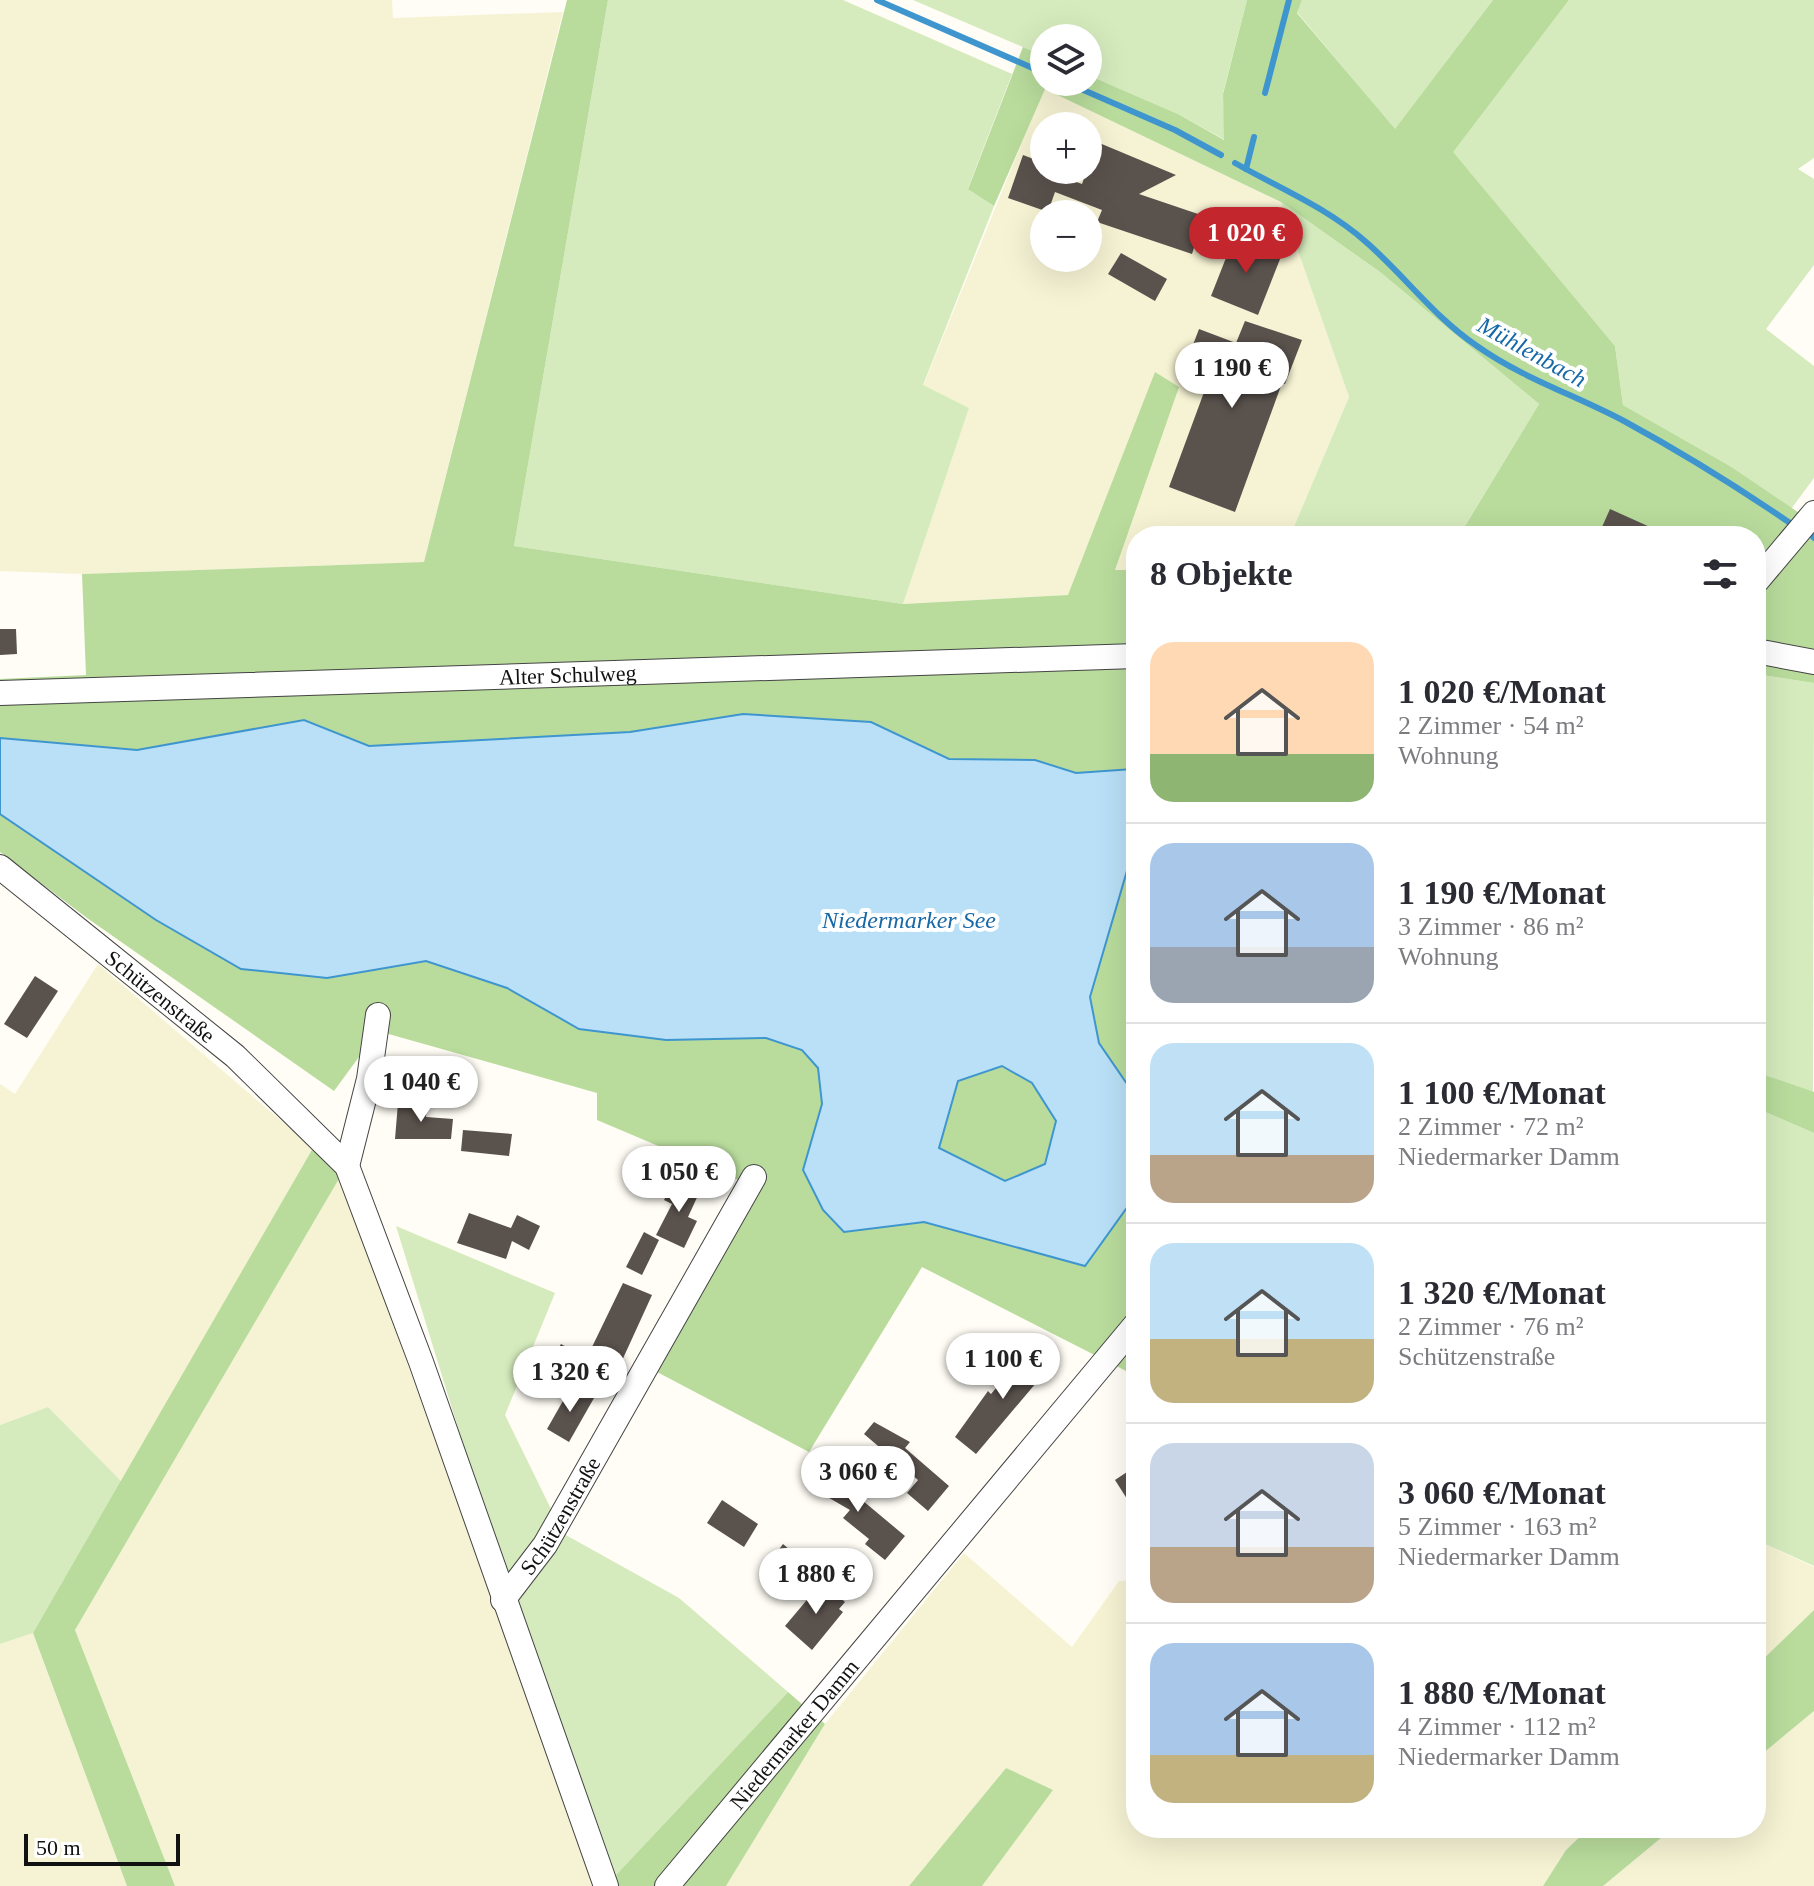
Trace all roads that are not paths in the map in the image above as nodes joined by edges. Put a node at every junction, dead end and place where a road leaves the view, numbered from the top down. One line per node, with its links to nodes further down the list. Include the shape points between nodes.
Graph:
1 (1814, 513): 2 (street)
2 (1766, 570)
3 (1766, 653): 5 (street)
4 (1126, 656): 6 (street, Alter Schulweg)
5 (1814, 662)
6 (0, 693)
7 (0, 867): 9 (street, Schützenstraße, via 235,1056)
8 (378, 1015): 9 (street, via 369,1079)
9 (347, 1166): 12 (street, Schützenstraße)
10 (754, 1177): 12 (street, Schützenstraße, via 545,1545)
11 (1126, 1336): 14 (street, Niedermarker Damm)
12 (503, 1600): 13 (street, Schützenstraße)
13 (606, 1886)
14 (667, 1886)

